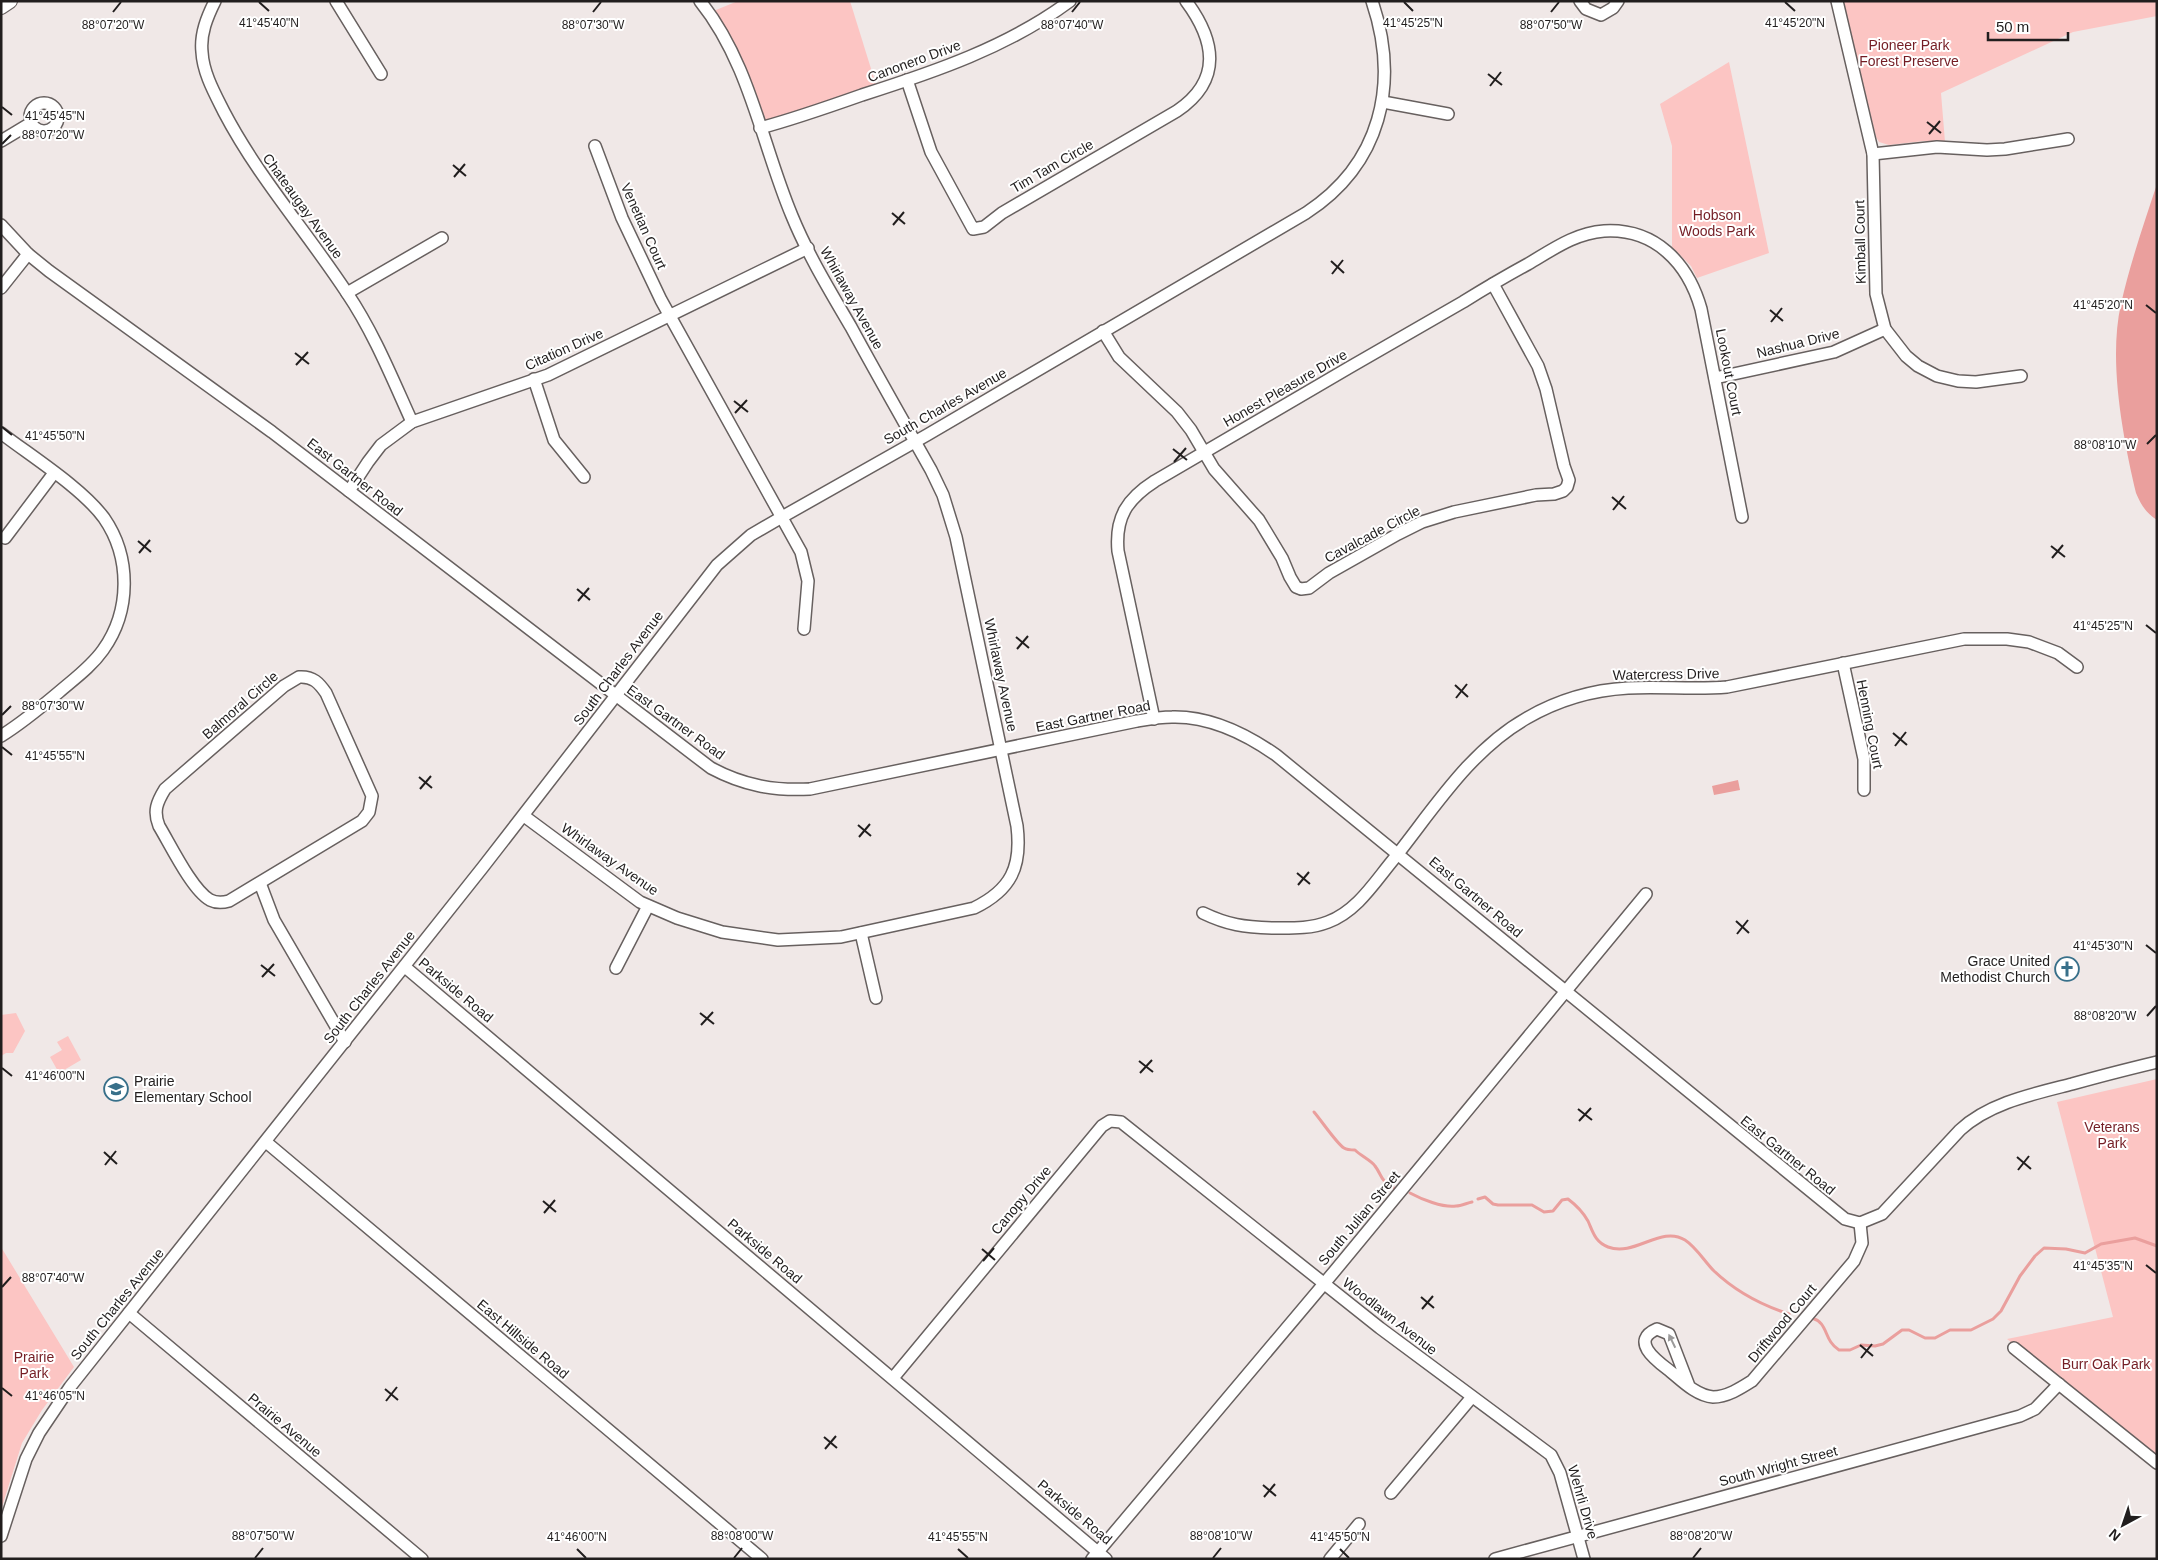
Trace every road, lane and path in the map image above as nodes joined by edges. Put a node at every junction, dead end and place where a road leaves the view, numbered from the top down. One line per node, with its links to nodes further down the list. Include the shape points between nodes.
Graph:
1 (10, 1): 11 (street)
2 (215, 1): 29 (street, Chateaugay Avenue, via 204,28 202,53 217,97 248,155)
3 (336, 1): 12 (street)
4 (700, 1): 17 (street, Whirlaway Avenue, via 736,58)
5 (1070, 1): 13 (street, Canonero Drive, via 994,46)
6 (1186, 1): 13 (street, Tim Tam Circle, via 1201,24 1209,48 1208,69 1203,83 1190,101 980,228 973,229 939,169)
7 (1372, 1): 14 (street, South Charles Avenue, via 1385,54)
8 (1580, 1): 9 (street, via 1586,10 1600,15)
9 (1618, 1)
10 (1837, 1): 21 (street, Kimball Court)
11 (1, 7)
12 (381, 74)
13 (907, 80): 17 (street, Canonero Drive)
14 (1383, 102): 15 (street); 32 (street, South Charles Avenue, via 1361,157 1337,188 1314,207)
15 (1448, 114)
16 (31, 122): 19 (street)
17 (760, 128): 25 (street, Whirlaway Avenue, via 784,196)
18 (2068, 139): 21 (street, via 2005,149 1936,147)
19 (1, 142)
20 (595, 146): 30 (street, Venetian Court, via 622,218)
21 (1873, 154): 31 (street, Kimball Court, via 1876,294)
22 (1, 225): 26 (street, East Gartner Road)
23 (442, 238): 29 (street)
24 (1660, 246): 27 (street, Honest Pleasure Drive, via 1624,232 1581,235); 34 (street, Lookout Court, via 1680,264 1696,291)
25 (808, 248): 30 (street, Citation Drive); 38 (street, Whirlaway Avenue)
26 (28, 254): 28 (street); 42 (street, East Gartner Road)
27 (1493, 284): 39 (street, Honest Pleasure Drive); 39 (street, Cavalcade Circle, via 1533,353 1546,389 1568,480 1563,491 1472,508 1422,522 1338,568 1309,588 1301,589 1290,578 1282,558 1258,520 1214,469)
28 (1, 288)
29 (347, 293): 36 (street, Chateaugay Avenue, via 377,345)
30 (670, 316): 35 (street, Citation Drive, via 577,362); 43 (street, Venetian Court)
31 (1885, 328): 33 (street, Kimball Court, via 1906,356 1937,376 1976,382); 34 (street, Nashua Drive, via 1834,352)
32 (1103, 331): 38 (street, South Charles Avenue); 39 (street, Cavalcade Circle, via 1119,357 1177,412)
33 (2021, 376)
34 (1715, 378): 44 (street, Lookout Court)
35 (534, 379): 36 (street, Citation Drive); 41 (street, via 554,440)
36 (412, 422): 42 (street, Citation Drive, via 382,445)
37 (1, 433): 40 (street)
38 (915, 442): 43 (street, South Charles Avenue); 52 (street, Whirlaway Avenue, via 943,495 952,522)
39 (1204, 452): 50 (street, Honest Pleasure Drive, via 1139,490 1128,503 1118,530 1118,551)
40 (54, 473): 45 (street); 51 (street, via 92,504 111,530 124,572 122,607 115,630 94,661 28,719)
41 (584, 477)
42 (349, 491): 49 (street, East Gartner Road)
43 (782, 517): 46 (street, Venetian Court, via 801,552 807,571); 49 (street, South Charles Avenue, via 751,535 717,566)
44 (1742, 517)
45 (5, 538)
46 (804, 629)
47 (1843, 663): 48 (street, Watercress Drive, via 1946,642 1984,638 2029,642 2058,653); 53 (street, Henning Court, via 1864,759); 55 (street, Watercress Drive, via 1727,687 1609,690 1586,694 1544,709 1508,730 1473,760)
48 (2077, 667)
49 (615, 697): 52 (street, East Gartner Road, via 710,768 741,782 776,790 821,788); 54 (street, South Charles Avenue)
50 (1154, 719): 52 (street, East Gartner Road); 55 (street, East Gartner Road, via 1178,717 1206,721 1260,744)
51 (1, 736)
52 (1001, 751): 60 (street, Whirlaway Avenue, via 1019,842 1017,864 1006,885 974,908)
53 (1864, 790)
54 (524, 816): 58 (street, Whirlaway Avenue); 61 (street, South Charles Avenue)
55 (1398, 853): 59 (street, Watercress Drive, via 1358,902 1328,922 1295,928 1248,927 1223,922); 63 (street, East Gartner Road)
56 (260, 883): 56 (street, Balmoral Circle, via 223,902 203,895 159,826 157,801 165,789 284,686 300,677 311,678 326,693 361,768 372,803 362,821); 65 (street, via 274,920)
57 (1646, 894): 63 (street, South Julian Street)
58 (648, 906): 60 (street, Whirlaway Avenue, via 701,927 747,937 807,940); 62 (street)
59 (1203, 913)
60 (861, 933): 64 (street)
61 (405, 966): 65 (street, South Charles Avenue); 73 (street, Parkside Road)
62 (616, 968)
63 (1565, 992): 69 (street, East Gartner Road, via 1830,1209 1845,1219); 70 (street, South Julian Street)
64 (876, 998)
65 (345, 1042): 68 (street, South Charles Avenue)
66 (2157, 1062): 69 (street, via 2029,1095 1966,1124 1888,1209)
67 (1121, 1122): 70 (street, Woodlawn Avenue); 73 (street, Canopy Drive, via 1110,1121 1102,1126)
68 (266, 1142): 71 (street, South Charles Avenue); 85 (street, East Hillside Road)
69 (1860, 1223): 75 (street, Driftwood Court, via 1862,1243 1854,1261 1752,1381 1733,1392 1714,1397)
70 (1324, 1284): 76 (street, Woodlawn Avenue); 83 (street, South Julian Street)
71 (129, 1313): 81 (street, South Charles Avenue, via 70,1386 39,1433 24,1465); 84 (street, Prairie Avenue)
72 (2014, 1348): 74 (street)
73 (893, 1378): 83 (street, Parkside Road)
74 (2059, 1384): 78 (street); 82 (street, South Wright Street, via 2035,1409 2020,1416)
75 (1689, 1386): 75 (street, Driftwood Court, one-way to 75, via 1669,1334 1658,1329 1652,1332 1647,1336 1647,1349)
76 (1472, 1398): 77 (street, Woodlawn Avenue); 79 (street)
77 (1551, 1455): 82 (street, Wehrli Drive, via 1560,1472)
78 (2157, 1463)
79 (1391, 1494)
80 (1359, 1524): 86 (street)
81 (1, 1536)
82 (1579, 1537): 87 (street, South Wright Street); 88 (street, Wehrli Drive)
83 (1099, 1556)
84 (422, 1559)
85 (762, 1559)
86 (1330, 1559)
87 (1496, 1559)
88 (1584, 1559)

